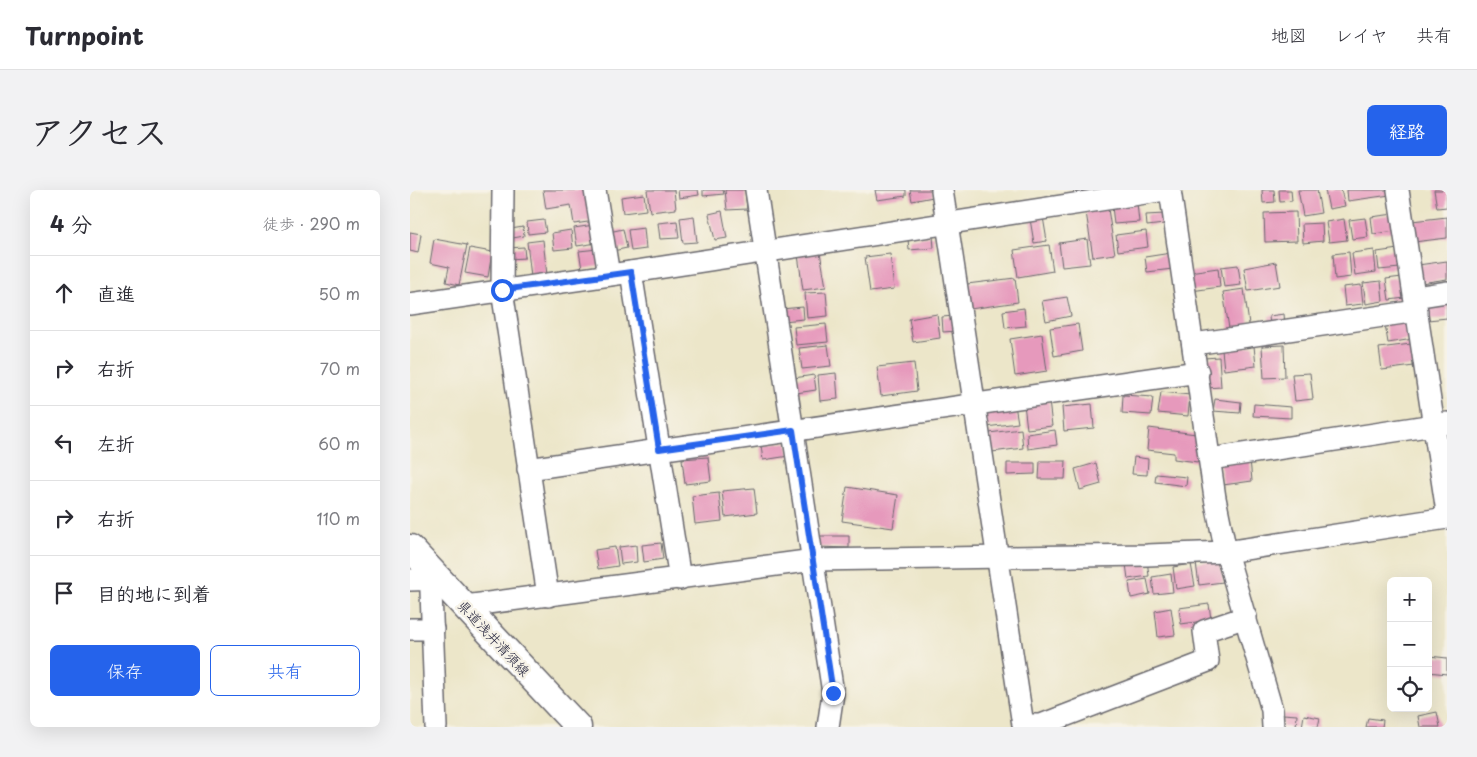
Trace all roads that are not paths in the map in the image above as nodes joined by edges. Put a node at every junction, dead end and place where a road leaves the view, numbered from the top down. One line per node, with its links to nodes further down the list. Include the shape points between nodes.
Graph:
1 (503, 190): 12 (street)
2 (595, 190): 11 (street)
3 (756, 190): 9 (street)
4 (942, 190): 8 (street)
5 (1165, 190): 8 (street)
6 (1170, 190): 16 (street)
7 (1398, 190): 15 (street)
8 (947, 223): 9 (street); 18 (street)
9 (765, 251): 10 (street); 20 (street)
10 (631, 272): 11 (street); 21 (street)
11 (609, 276): 12 (street)
12 (502, 290): 14 (street); 23 (street)
13 (1447, 292): 15 (street)
14 (410, 304)
15 (1416, 304): 16 (street); 19 (street)
16 (1194, 344): 17 (street)
17 (1198, 372): 18 (street); 22 (street)
18 (974, 404): 20 (street); 28 (street)
19 (1440, 424): 22 (street); 24 (street)
20 (793, 430): 21 (street); 29 (street)
21 (659, 449): 23 (street); 31 (street)
22 (1210, 459): 27 (street)
23 (528, 469): 33 (street)
24 (1447, 512)
25 (1447, 518): 27 (street)
26 (410, 548): 30 (main road, 県道浅井清須線)
27 (1226, 552): 28 (street, via 1146,556); 35 (street)
28 (997, 556): 29 (street); 35 (street, via 1023,725 1041,725 1208,661 1204,631)
29 (814, 560): 31 (street); 40 (street, via 833,693)
30 (440, 579): 32 (street); 34 (main road, 県道浅井清須線); 37 (street, via 431,591)
31 (680, 579): 33 (street)
32 (410, 580)
33 (548, 596): 34 (street)
34 (465, 606): 39 (main road, 県道浅井清須線)
35 (1246, 617): 41 (street, via 1272,710)
36 (410, 629): 37 (street)
37 (433, 629): 38 (street)
38 (436, 727)
39 (578, 727)
40 (828, 727)
41 (1273, 727)

